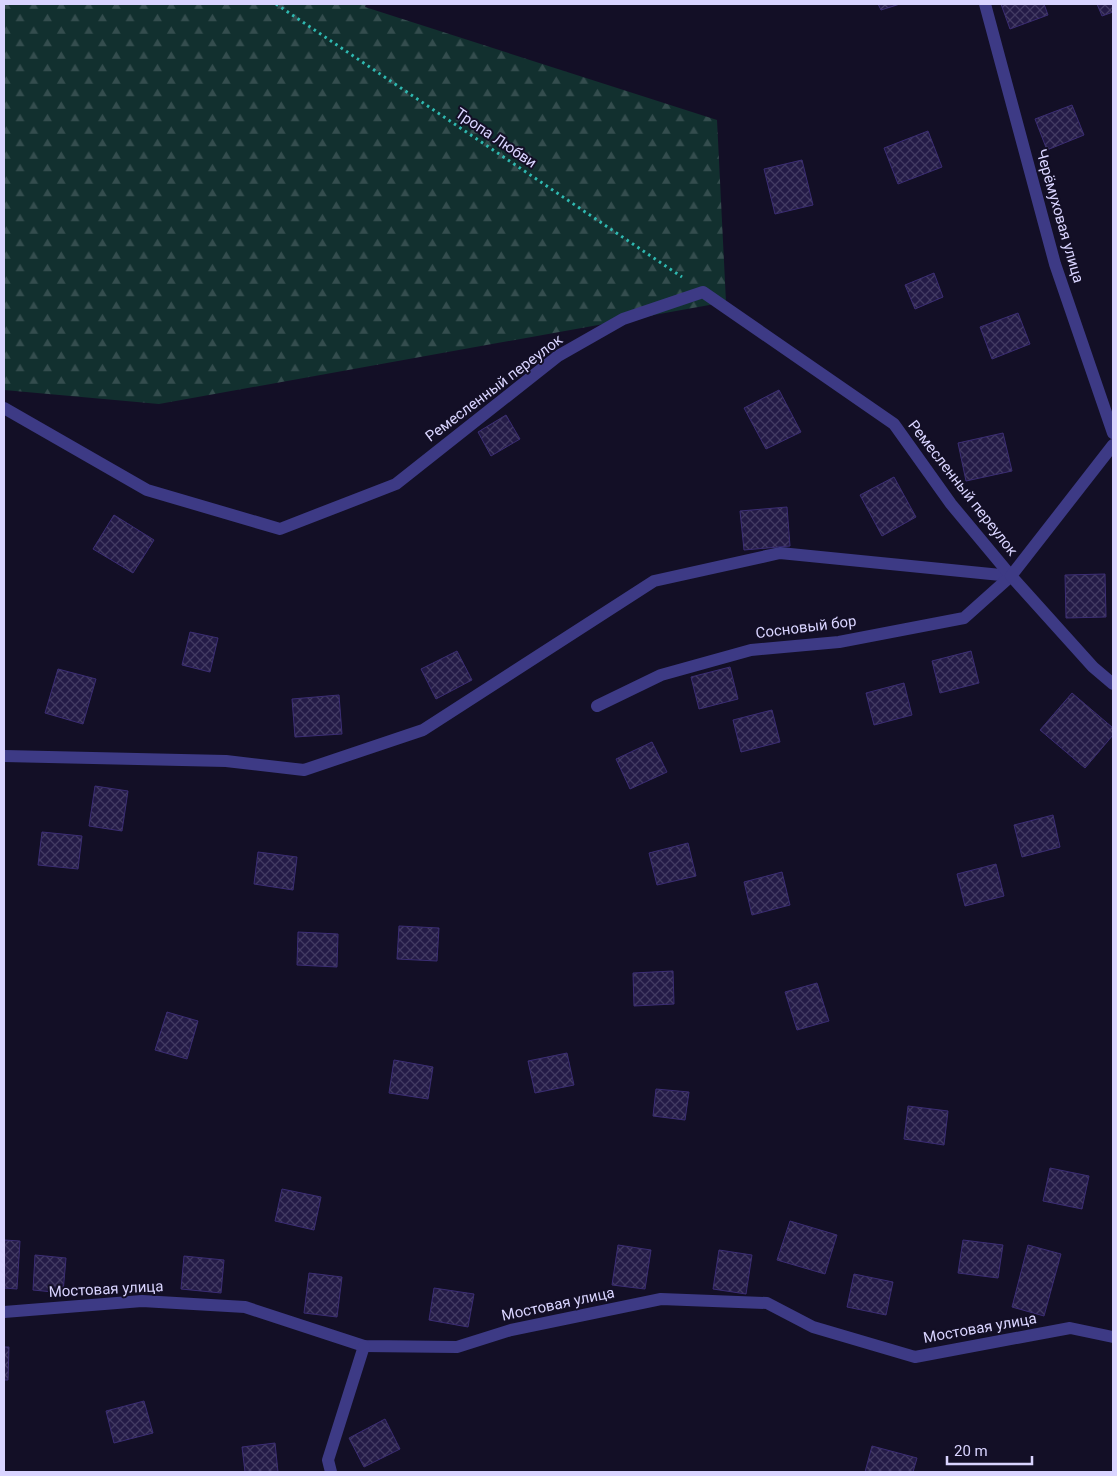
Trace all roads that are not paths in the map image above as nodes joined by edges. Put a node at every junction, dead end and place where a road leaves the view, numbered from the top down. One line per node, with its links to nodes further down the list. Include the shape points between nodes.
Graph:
1 (985, 4): 3 (street, Черёмуховая улица, via 1055,264)
2 (4, 408): 5 (street, Ремесленный переулок, via 147,490 280,529 396,484 558,356 623,320 703,292 894,424 951,504)
3 (1113, 433)
4 (1113, 445): 5 (street, Сосновый бор)
5 (1011, 576): 6 (street, via 1093,667); 7 (street, Сосновый бор, via 964,618 839,642 751,650 662,675); 8 (street, via 780,553 654,581 423,730 304,770 226,761)
6 (1113, 684)
7 (597, 706)
8 (4, 756)
9 (4, 1312): 11 (street, Мостовая улица, via 142,1301 244,1307)
10 (1113, 1337): 11 (street, Мостовая улица, via 1070,1328 915,1357 813,1326 767,1303 661,1299 511,1330 457,1347)
11 (364, 1346): 12 (street, via 328,1460)
12 (331, 1472)

